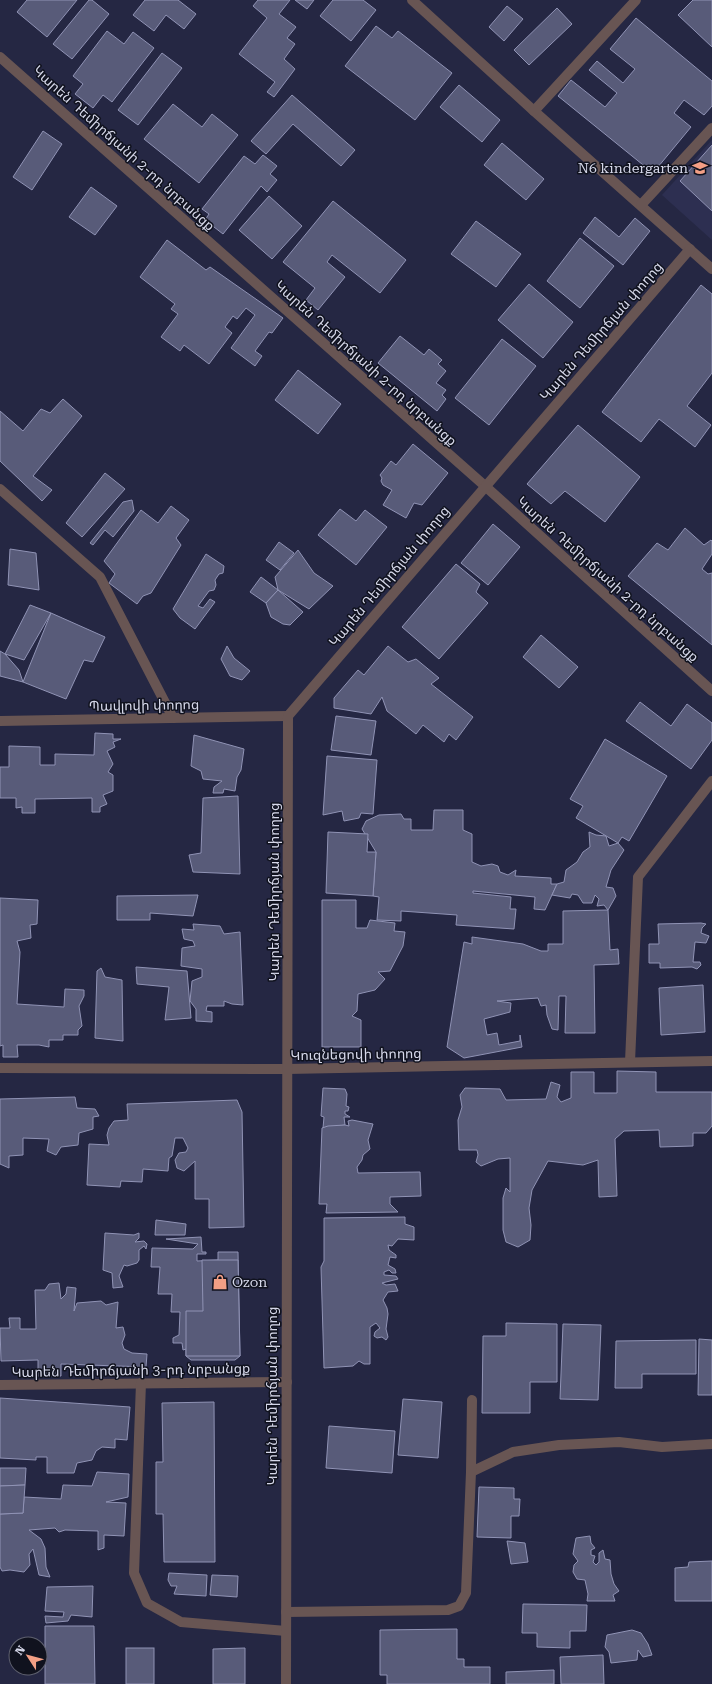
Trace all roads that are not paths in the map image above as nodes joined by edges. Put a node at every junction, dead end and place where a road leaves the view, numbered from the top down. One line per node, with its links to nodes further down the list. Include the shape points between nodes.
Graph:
1 (412, 0): 4 (street)
2 (636, 0): 4 (street)
3 (0, 57): 9 (street, Կարեն Դեմիրճյանի 2-րդ նրբանցք)
4 (534, 112): 6 (street)
5 (712, 128): 6 (street)
6 (641, 206): 7 (street)
7 (690, 249): 8 (street); 9 (street, Կարեն Դեմիրճյան փողոց)
8 (712, 269)
9 (485, 486): 11 (street, Կարեն Դեմիրճյանի 2-րդ նրբանցք); 12 (street, Կարեն Դեմիրճյան փողոց)
10 (0, 489): 13 (street, via 100,577)
11 (712, 691)
12 (288, 716): 13 (street, Պավլովի փողոց); 19 (street, Կարեն Դեմիրճյան փողոց)
13 (174, 718): 14 (street, Պավլովի փողոց)
14 (0, 721)
15 (712, 781): 17 (street, via 638,877)
16 (712, 1061): 17 (street, Կուզնեցովի փողոց)
17 (630, 1062): 19 (street, Կուզնեցովի փողոց)
18 (0, 1068): 19 (street, Կուզնեցովի փողոց)
19 (287, 1069): 20 (street, Կարեն Դեմիրճյան փողոց)
20 (287, 1382): 21 (street, Կարեն Դեմիրճյանի 3-րդ նրբանցք); 26 (street, Կարեն Դեմիրճյան փողոց)
21 (141, 1383): 22 (street, Կարեն Դեմիրճյանի 3-րդ նրբանցք); 27 (street, via 134,1573 147,1603 181,1622)
22 (0, 1385)
23 (472, 1400): 25 (street)
24 (712, 1444): 25 (street, via 662,1447 619,1442 558,1445 513,1452)
25 (471, 1472): 26 (street, via 466,1593 459,1606 448,1610)
26 (286, 1612): 27 (street, Կարեն Դեմիրճյան փողոց)
27 (286, 1630): 28 (street, Կարեն Դեմիրճյան փողոց)
28 (286, 1684)

